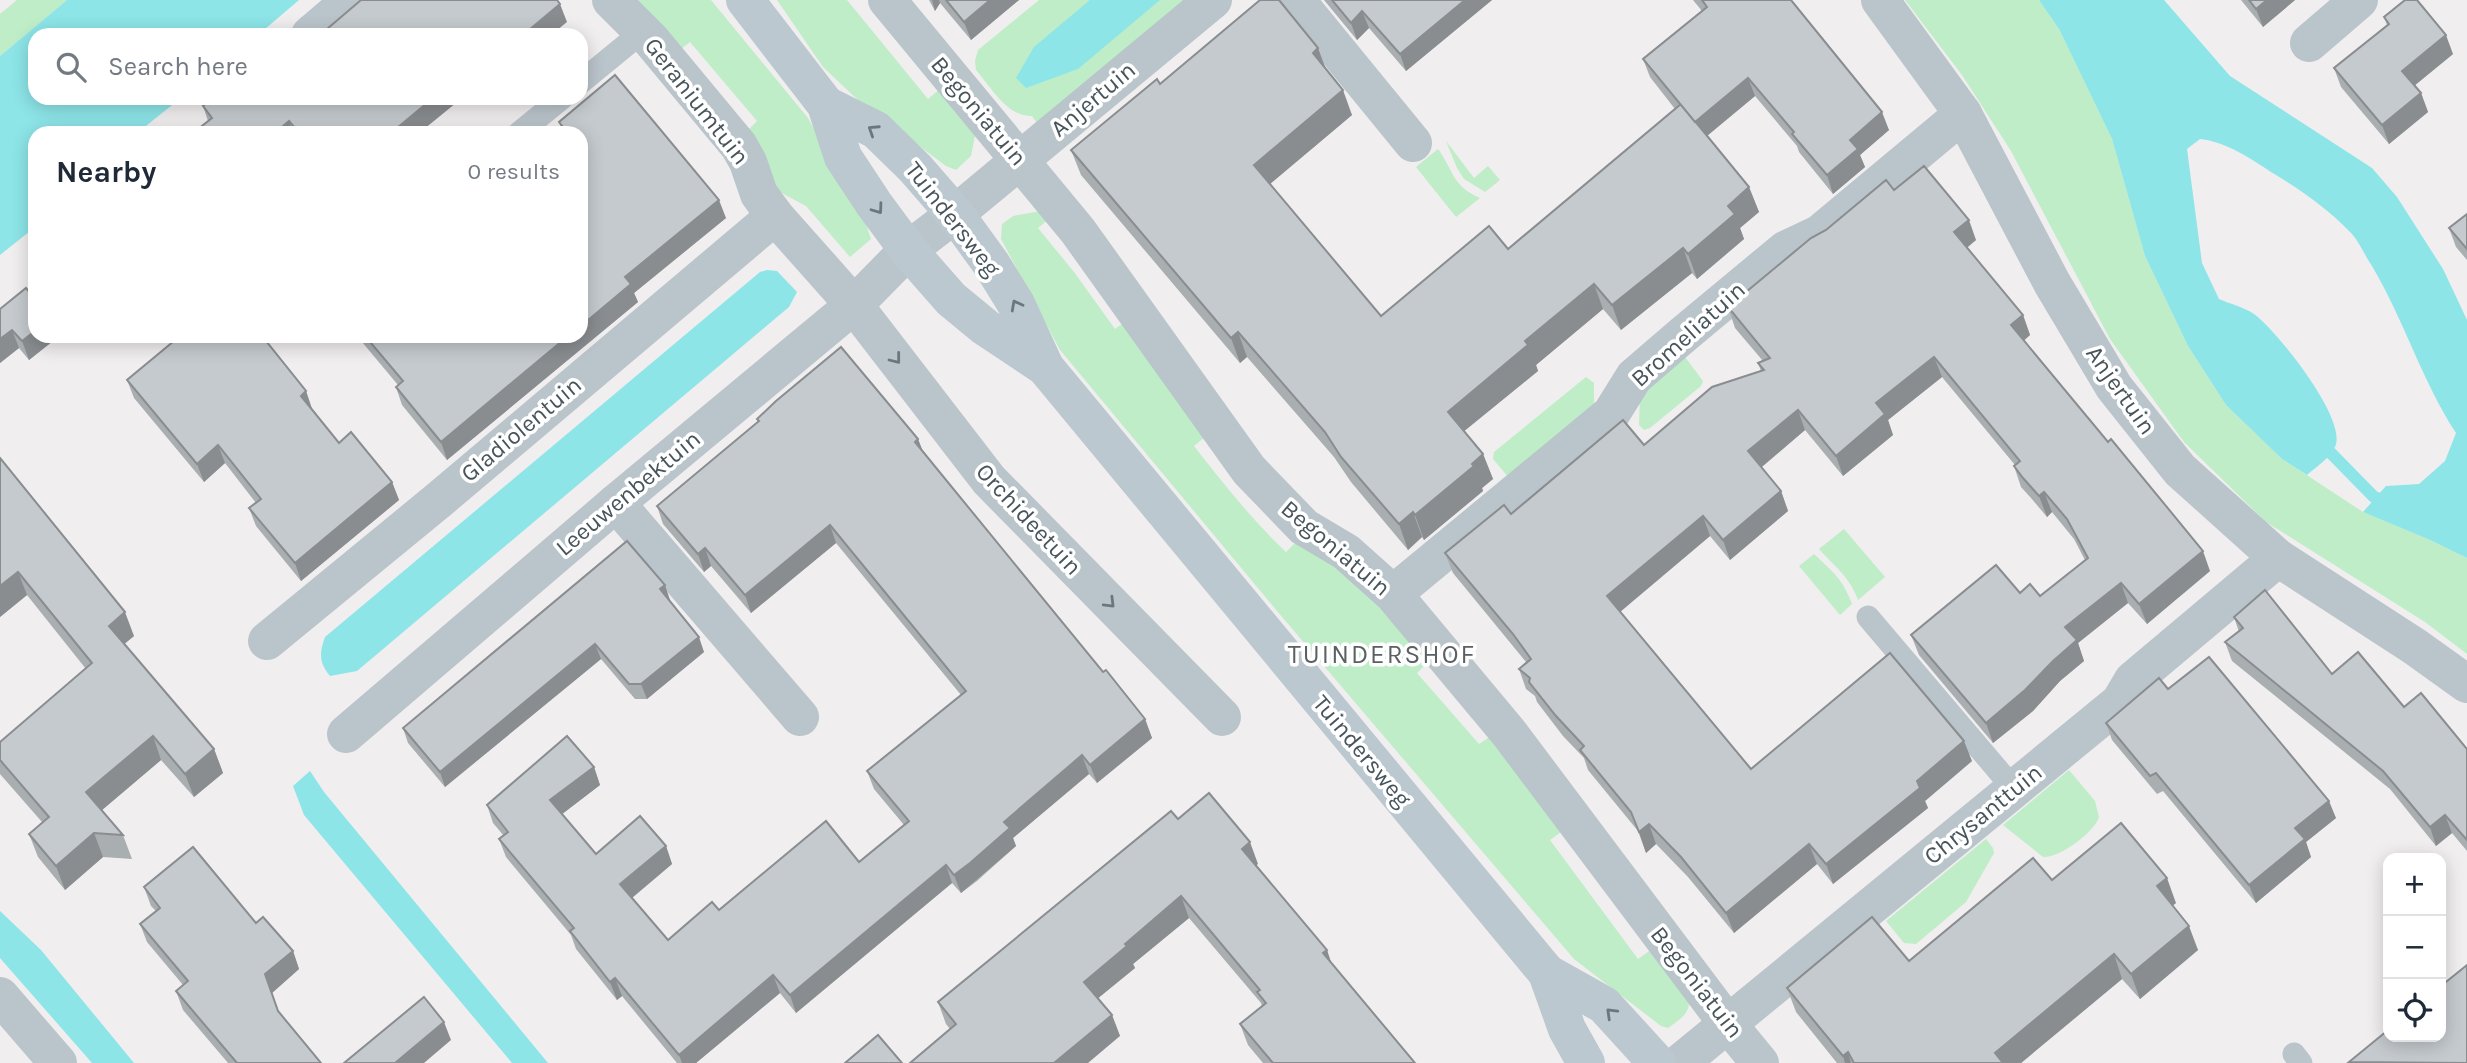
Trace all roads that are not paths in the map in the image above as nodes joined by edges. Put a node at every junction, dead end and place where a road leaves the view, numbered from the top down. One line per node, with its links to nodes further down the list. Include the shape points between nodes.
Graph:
1 (351, 0): 9 (street)
2 (611, 0): 10 (street, Geraniumtuin)
3 (745, 0): 14 (main road, Tuindersweg)
4 (887, 0): 18 (street, Begoniatuin)
5 (1213, 0): 18 (street, Anjertuin)
6 (1296, 0): 17 (street)
7 (1880, 0): 15 (street, Anjertuin)
8 (2359, 0): 11 (street)
9 (318, 28)
10 (642, 32): 12 (lane); 20 (street, Geraniumtuin, via 738,146 759,194)
11 (2309, 43)
12 (588, 76)
13 (553, 105): 16 (lane)
14 (826, 105): 19 (main road, Tuindersweg, one-way to 14, via 876,130); 21 (main road, Tuindersweg, one-way to 21, via 844,157)
15 (1962, 114): 25 (street, Anjertuin, via 2052,283 2114,387 2180,470); 26 (street, Bromeliatuin, via 1819,234 1785,250 1684,334 1634,377 1611,414)
16 (528, 126)
17 (1413, 143)
18 (1021, 160): 19 (street, Anjertuin); 26 (street, Begoniatuin, via 1079,230 1249,470 1304,527 1346,552)
19 (955, 214): 21 (street, Anjertuin); 23 (main road, Tuindersweg, one-way to 19, via 1016,304)
20 (775, 216): 22 (street, Geraniumtuin); 28 (street, Gladiolentuin)
21 (908, 250): 22 (street, Leeuwenbektuin); 23 (main road, Tuindersweg, via 951,299)
22 (854, 305): 24 (street, Leeuwenbektuin); 31 (street, Orchideetuin, one-way to 31, via 989,480)
23 (1045, 367): 34 (main road, Tuindersweg)
24 (616, 503): 30 (street); 32 (street, Leeuwenbektuin)
25 (2278, 558): 29 (street, Anjertuin); 33 (street, Chrysanttuin, via 2133,680 2120,702)
26 (1393, 594): 36 (street, Begoniatuin, via 1509,733)
27 (1868, 617): 33 (lane)
28 (267, 641)
29 (2467, 684)
30 (800, 717)
31 (1222, 717)
32 (346, 734)
33 (2014, 789): 36 (street, Chrysanttuin)
34 (1546, 973): 38 (main road, Tuindersweg, via 1567,1029); 39 (main road, Tuindersweg, one-way to 34, via 1604,1006)
35 (0, 996): 37 (street)
36 (1727, 1023): 40 (street, Chrysanttuin); 41 (street, Begoniatuin)
37 (58, 1063)
38 (1586, 1063)
39 (1657, 1063)
40 (1680, 1063)
41 (1760, 1063)

